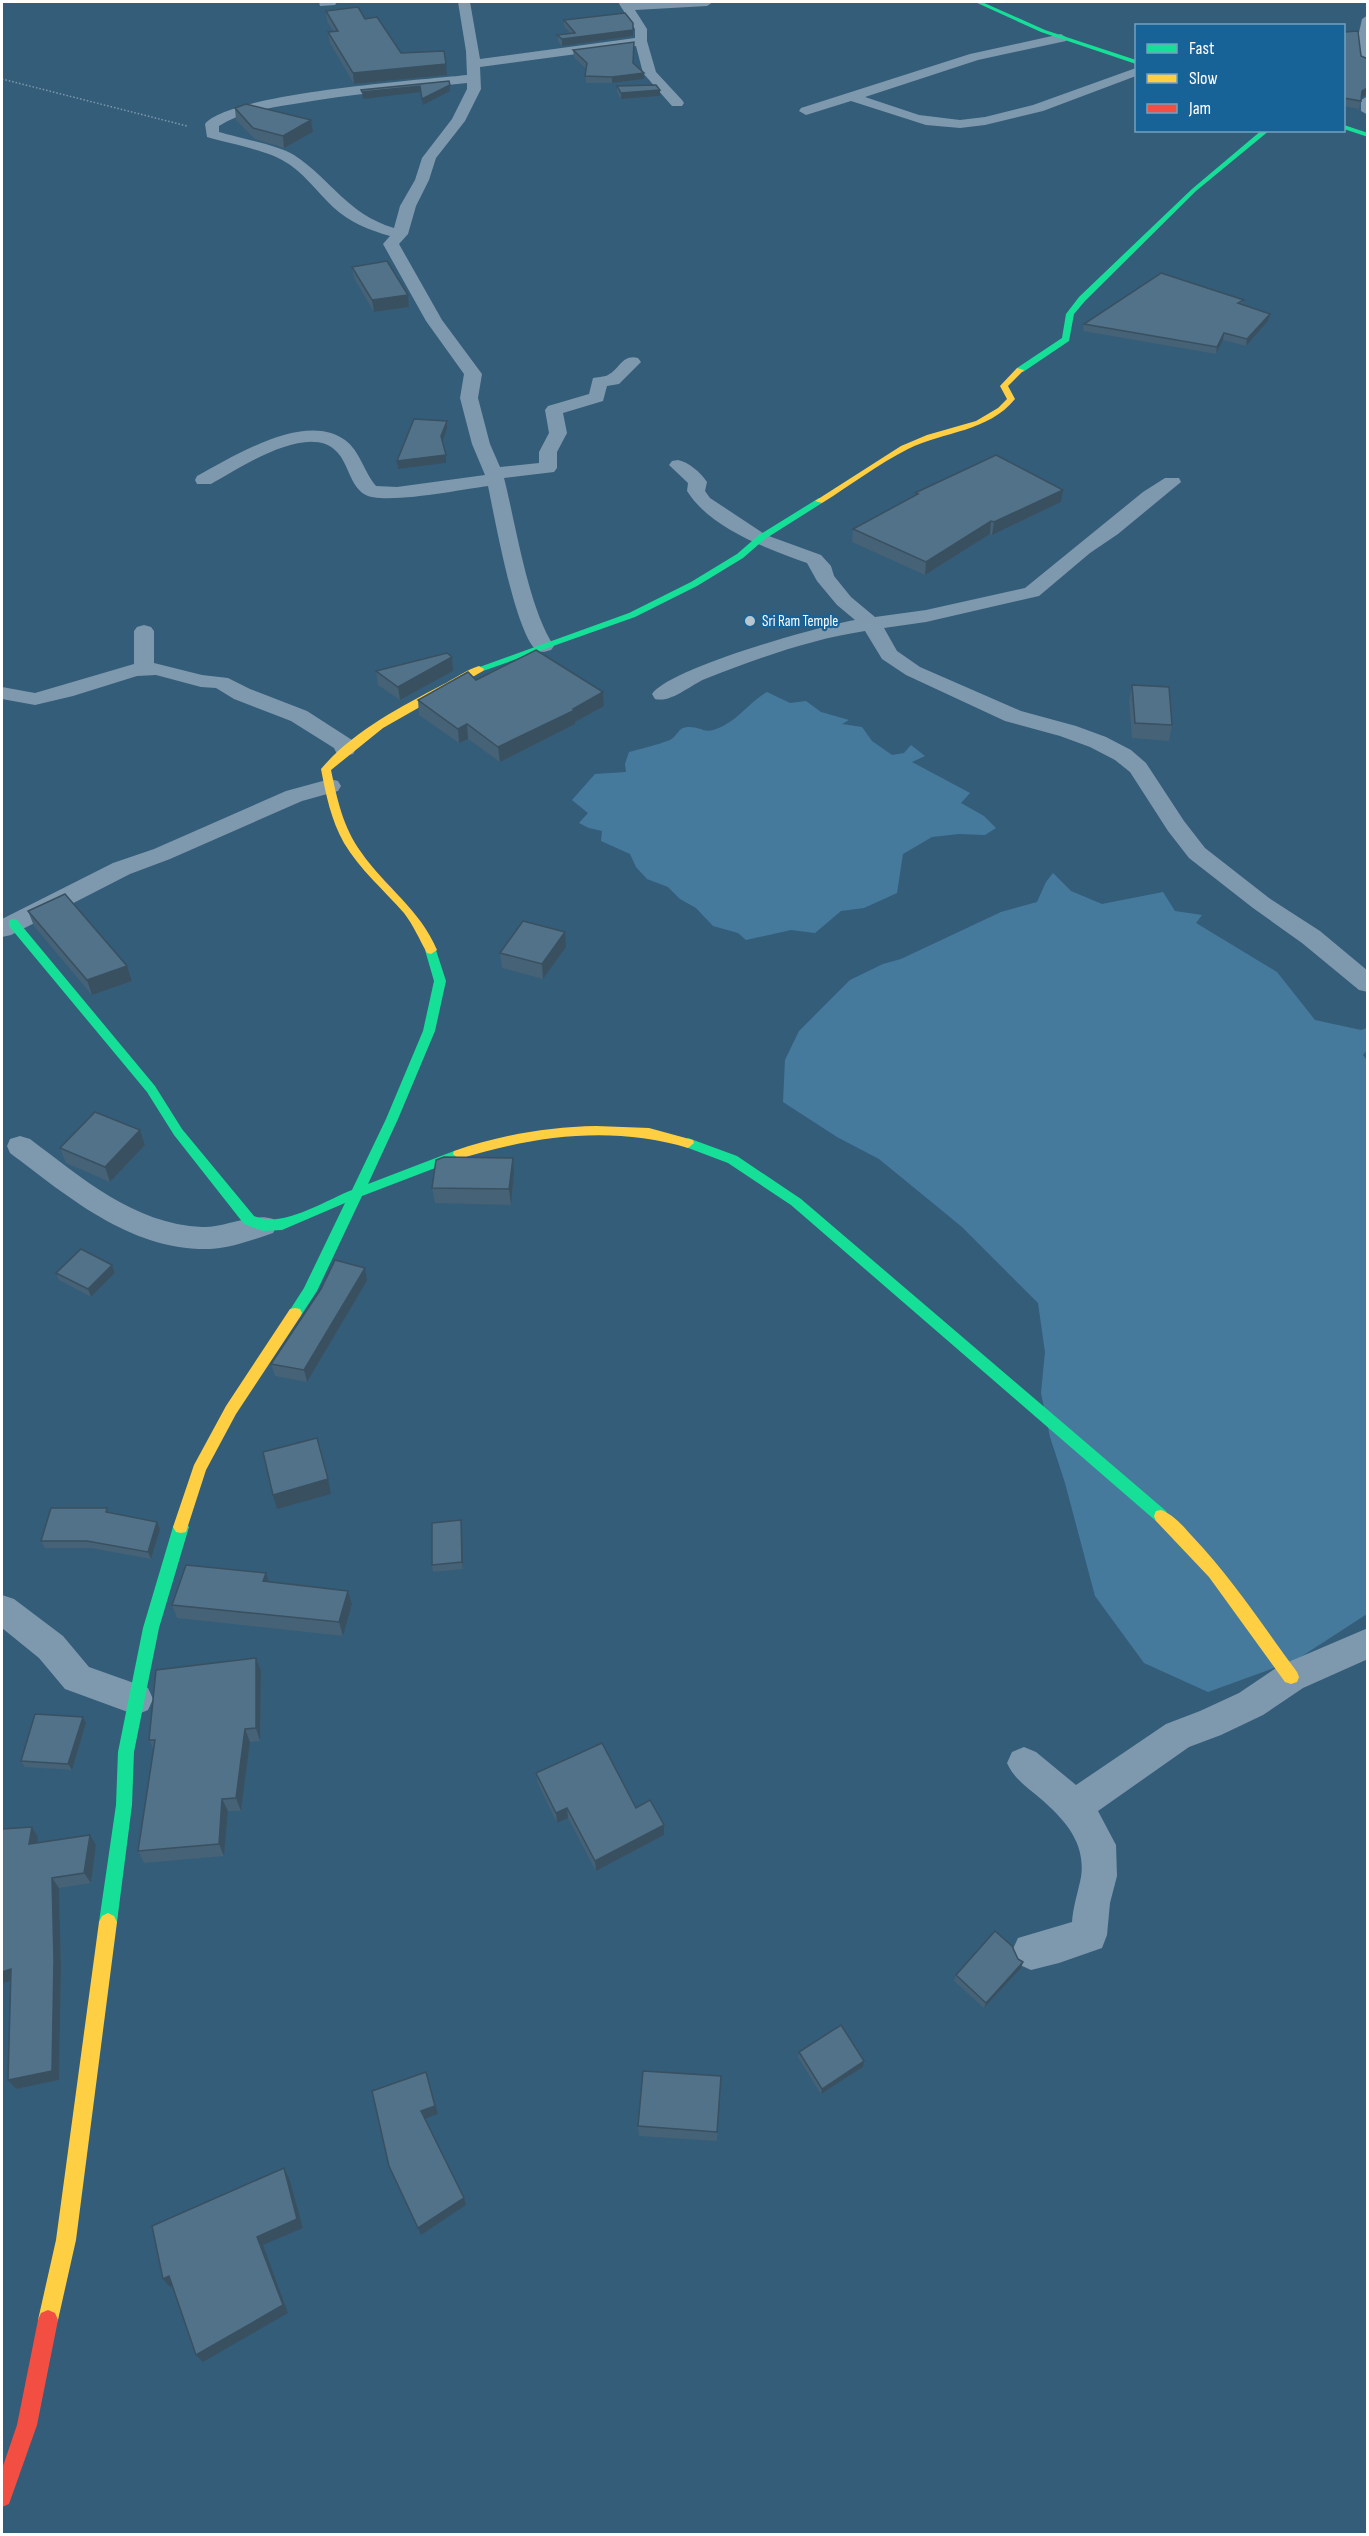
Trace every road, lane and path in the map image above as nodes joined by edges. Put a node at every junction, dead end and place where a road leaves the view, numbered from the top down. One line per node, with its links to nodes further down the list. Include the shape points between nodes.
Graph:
1 (465, 2): 9 (street)
2 (707, 2): 4 (street)
3 (978, 2): 6 (street)
4 (626, 4): 7 (street, via 641,29)
5 (1367, 21): 11 (street, via 1359,37)
6 (1061, 38): 10 (street); 17 (street, via 975,57)
7 (641, 40): 9 (street); 15 (street, via 650,73)
8 (513, 48): 9 (street)
9 (473, 57): 14 (street)
10 (1135, 61)
11 (1368, 63)
12 (1135, 73): 17 (street, via 1041,107 966,123 924,121)
13 (2, 79): 25 (path)
14 (472, 79): 25 (street, via 300,93 232,113 212,124); 26 (street, via 474,89 458,121 429,158)
15 (659, 85): 16 (street); 19 (street)
16 (637, 86)
17 (849, 96): 20 (street)
18 (1368, 100): 21 (street)
19 (677, 103)
20 (806, 111)
21 (1368, 111)
22 (1345, 127): 23 (street)
23 (1367, 131)
24 (1264, 132): 34 (street, via 1156,225 1082,299 1070,314 1066,339 1018,370 1004,386 1011,399 1004,410 969,429 920,441 898,452)
25 (212, 133): 26 (street, via 286,156 359,219)
26 (400, 234): 31 (street, via 391,244 434,321 473,374 469,398)
27 (632, 362): 29 (street, via 613,380 598,382 597,397 554,410 558,433)
28 (528, 449): 29 (street)
29 (548, 460): 31 (street)
30 (678, 465): 34 (street, via 699,482 696,491 703,502)
31 (494, 476): 32 (street, via 398,493 371,491 338,442 310,436 262,450); 37 (street, via 521,590 537,637)
32 (204, 480)
33 (1172, 482): 35 (street, via 1032,592)
34 (759, 539): 35 (street, via 814,559 844,601); 37 (street, via 740,556 658,603)
35 (871, 624): 40 (street, via 771,648 710,669); 44 (street, via 889,655 913,671 1013,716 1068,731 1123,755 1138,768 1197,853)
36 (144, 631): 38 (street)
37 (544, 646): 41 (street, via 479,669 387,720)
38 (144, 670): 39 (street, via 35,699); 41 (street, via 221,682 299,716)
39 (2, 693)
40 (663, 694)
41 (345, 749): 42 (street, via 326,769)
42 (330, 786): 43 (street, via 294,796 146,859); 46 (street, via 337,822 358,856 407,910 428,941 440,981 429,1031)
43 (7, 926): 47 (street, via 151,1089 225,1193 249,1220)
44 (1368, 984)
45 (20, 1146): 47 (street, via 114,1214 161,1232 208,1238)
46 (357, 1193): 47 (street, via 300,1219); 50 (street, via 484,1145 559,1131 645,1132 706,1147 743,1163 796,1202 1182,1534); 51 (street, via 310,1292 231,1410 199,1469 151,1628)
47 (263, 1226)
48 (2, 1610): 51 (street, via 51,1647 77,1678)
49 (1368, 1643): 50 (street)
50 (1291, 1677): 53 (street, via 1251,1704 1178,1735)
51 (136, 1699): 55 (street, via 126,1752 124,1806 66,2240 27,2425)
52 (1024, 1763): 53 (street)
53 (1075, 1806): 54 (street, via 1098,1845 1099,1876 1089,1935)
54 (1031, 1951)
55 (2, 2497)

